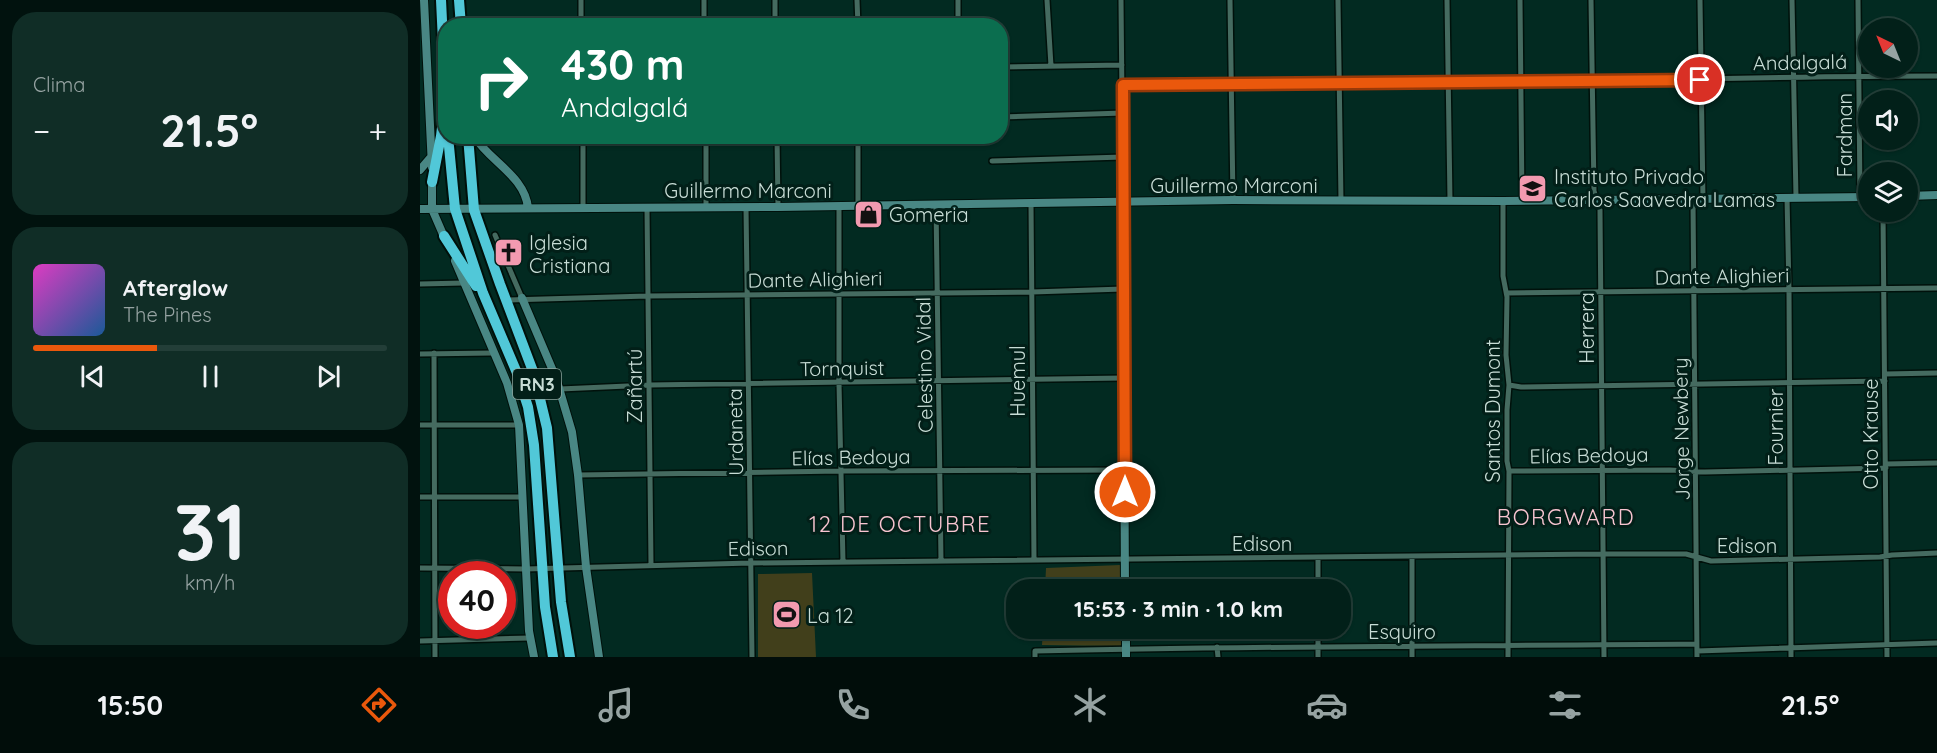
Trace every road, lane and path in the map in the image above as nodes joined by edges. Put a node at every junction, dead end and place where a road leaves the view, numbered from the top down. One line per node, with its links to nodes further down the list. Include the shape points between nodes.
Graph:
1 (424, 0): 42 (street)
2 (441, 0): 19 (highway)
3 (459, 0): 20 (highway)
4 (581, 0): 21 (street)
5 (704, 0): 22 (street)
6 (775, 0): 23 (street)
7 (857, 0): 24 (street)
8 (958, 0): 25 (street)
9 (1047, 0): 28 (street)
10 (1121, 0): 27 (street)
11 (1230, 0): 39 (street)
12 (1338, 0): 40 (street)
13 (1447, 0): 37 (street)
14 (1520, 0): 38 (street)
15 (1591, 0): 36 (street, Herrera)
16 (1700, 0): 35 (street)
17 (1792, 0): 30 (street, Fournier)
18 (1858, 0): 26 (street, Fardman)
19 (442, 18)
20 (460, 18)
21 (581, 18)
22 (704, 18)
23 (775, 18)
24 (858, 18)
25 (958, 18)
26 (1858, 18)
27 (1122, 65): 28 (street); 41 (street)
28 (1051, 66): 29 (street)
29 (1008, 67)
30 (1793, 76): 31 (street, Andalgalá); 35 (street, Andalgalá); 61 (street, Fournier)
31 (1858, 76)
32 (1918, 76): 33 (street, Andalgalá)
33 (1937, 76)
34 (1859, 78): 56 (street, Fardman)
35 (1700, 80): 36 (street, Andalgalá); 66 (street)
36 (1593, 81): 38 (street, Andalgalá); 64 (street, Herrera, via 1594,191)
37 (1449, 82): 38 (street, Andalgalá); 40 (street, Andalgalá); 68 (street)
38 (1521, 82): 70 (street)
39 (1231, 83): 40 (street, Andalgalá); 41 (street, Andalgalá); 63 (street)
40 (1339, 83): 67 (street)
41 (1123, 85): 43 (street)
42 (424, 90): 54 (street)
43 (1123, 113): 44 (street); 53 (street)
44 (1008, 117)
45 (439, 144): 58 (highway)
46 (449, 144): 84 (highway, RN3)
47 (472, 144): 85 (highway, RN3)
48 (478, 144): 78 (street, via 524,192)
49 (582, 144): 79 (street)
50 (705, 144): 81 (street)
51 (777, 144): 77 (street)
52 (858, 144): 75 (street)
53 (1123, 157): 55 (street); 71 (street)
54 (431, 158): 57 (street); 58 (street)
55 (992, 161)
56 (1860, 162)
57 (420, 170)
58 (432, 182): 83 (street)
59 (1937, 195): 60 (street)
60 (1918, 196)
61 (1791, 197): 62 (street, Guillermo Marconi); 66 (street, Guillermo Marconi); 95 (street, Fournier)
62 (1858, 197)
63 (1233, 200): 67 (street, Guillermo Marconi); 71 (street, Guillermo Marconi)
64 (1598, 200): 65 (street, Guillermo Marconi); 70 (street, Guillermo Marconi); 97 (street, Herrera)
65 (1693, 200): 66 (street, Guillermo Marconi); 98 (street, Jorge Newbery)
66 (1704, 200)
67 (1341, 201): 68 (street, Guillermo Marconi)
68 (1450, 201): 69 (street, Guillermo Marconi)
69 (1503, 201): 70 (street, Guillermo Marconi); 99 (street, Santos Dumont, via 1503,276)
70 (1522, 201)
71 (1124, 202): 72 (street, Guillermo Marconi); 92 (street)
72 (1031, 203): 73 (street, Guillermo Marconi); 94 (street, Huemul)
73 (936, 204): 75 (street, Guillermo Marconi); 96 (street, Celestino Vidal)
74 (839, 206): 75 (street, Guillermo Marconi); 77 (street, Guillermo Marconi); 101 (street)
75 (858, 206)
76 (746, 207): 77 (street, Guillermo Marconi); 81 (street, Guillermo Marconi); 100 (street, Urdaneta)
77 (778, 207)
78 (528, 208): 79 (street, Guillermo Marconi); 85 (street, Guillermo Marconi)
79 (583, 208): 80 (street, Guillermo Marconi)
80 (647, 208): 81 (street, Guillermo Marconi); 102 (street, Zañartú)
81 (706, 208)
82 (420, 209): 83 (street, Guillermo Marconi)
83 (432, 209): 84 (street, Guillermo Marconi); 88 (street)
84 (455, 209): 85 (street, Guillermo Marconi); 105 (highway, RN3)
85 (474, 210): 104 (highway, RN3)
86 (1883, 222): 93 (street, Otto Krause)
87 (495, 235): 103 (street)
88 (444, 236): 89 (street); 105 (highway)
89 (464, 283): 90 (street); 106 (street)
90 (420, 284)
91 (1937, 288): 93 (street, Dante Alighieri)
92 (1124, 289): 94 (street, Dante Alighieri); 110 (street)
93 (1884, 289): 95 (street, Dante Alighieri); 111 (street, Otto Krause)
94 (1032, 291): 96 (street, Dante Alighieri); 112 (street, Huemul)
95 (1790, 291): 98 (street, Dante Alighieri); 115 (street, Fournier)
96 (938, 292): 101 (street, Dante Alighieri); 113 (street, Celestino Vidal)
97 (1600, 292): 98 (street, Dante Alighieri); 99 (street, Dante Alighieri); 119 (street, Herrera)
98 (1695, 292): 120 (street, Jorge Newbery)
99 (1507, 293): 117 (street, Santos Dumont)
100 (748, 294): 101 (street, Dante Alighieri); 102 (street, Dante Alighieri); 116 (street, Urdaneta)
101 (839, 294): 114 (street)
102 (648, 296): 103 (street, Dante Alighieri); 118 (street, Zañartú)
103 (522, 298): 104 (street, Dante Alighieri); 121 (street)
104 (506, 300): 159 (highway, RN3, via 544,409)
105 (489, 308): 158 (highway, RN3, via 528,407)
106 (493, 353): 108 (street); 124 (street, via 511,393)
107 (420, 354): 108 (street)
108 (434, 354): 123 (street)
109 (1937, 374): 111 (street)
110 (1124, 378): 112 (street, Tornquist); 128 (street)
111 (1885, 378): 115 (street); 126 (street, Otto Krause)
112 (1032, 380): 113 (street, Tornquist); 127 (street, Huemul)
113 (940, 381): 114 (street, Tornquist); 131 (street, Celestino Vidal)
114 (839, 383): 116 (street, Tornquist); 130 (street)
115 (1790, 383): 120 (street); 134 (street, Fournier)
116 (749, 384): 118 (street, Tornquist); 135 (street, Urdaneta)
117 (1509, 385): 119 (street); 132 (street, Santos Dumont)
118 (650, 386): 121 (street, Tornquist); 137 (street, Zañartú)
119 (1601, 386): 120 (street); 129 (street, Herrera)
120 (1695, 386): 133 (street, Jorge Newbery)
121 (560, 389): 136 (street, via 573,432)
122 (420, 425): 123 (street)
123 (435, 425): 124 (street); 138 (street)
124 (519, 425): 140 (street)
125 (1937, 463): 126 (street, Elías Bedoya)
126 (1886, 466): 134 (street, Elías Bedoya); 145 (street, Otto Krause)
127 (1033, 470): 128 (street, Elías Bedoya); 131 (street, Elías Bedoya); 148 (street, Huemul)
128 (1124, 470): 149 (street)
129 (1601, 470): 132 (street, Elías Bedoya); 133 (street, Elías Bedoya); 141 (street, Herrera)
130 (841, 471): 131 (street, Elías Bedoya); 135 (street, Elías Bedoya); 152 (street)
131 (940, 471): 151 (street, Celestino Vidal)
132 (1509, 471): 143 (street, Santos Dumont)
133 (1696, 471): 134 (street, Elías Bedoya); 144 (street, Jorge Newbery)
134 (1790, 471): 150 (street, Fournier)
135 (750, 473): 137 (street, Elías Bedoya); 153 (street, Urdaneta)
136 (578, 475): 137 (street, Elías Bedoya); 155 (street)
137 (650, 475): 154 (street, Zañartú)
138 (435, 496): 139 (street); 140 (street); 157 (street)
139 (420, 497)
140 (522, 497): 160 (street)
141 (1602, 554): 143 (street, Edison); 144 (street, Edison); 170 (street, Herrera)
142 (1937, 554): 145 (street, Edison)
143 (1508, 555): 146 (street, Edison); 173 (street, Santos Dumont)
144 (1697, 556): 150 (street, Edison, via 1712,561); 168 (street, Jorge Newbery)
145 (1886, 556): 150 (street, Edison); 171 (street, Otto Krause)
146 (1412, 557): 147 (street, Edison); 172 (street)
147 (1318, 558): 149 (street, Edison); 162 (street)
148 (1034, 559): 149 (street, Edison); 151 (street, Edison)
149 (1125, 559): 161 (street)
150 (1791, 560): 175 (street, Fournier)
151 (941, 561): 152 (street, Edison)
152 (843, 562): 153 (street, Edison)
153 (751, 563): 154 (street, Edison); 184 (street, Urdaneta)
154 (651, 564): 155 (street, Edison)
155 (586, 567): 159 (street, Edison); 183 (street)
156 (420, 568): 157 (street)
157 (435, 568): 160 (street); 166 (street)
158 (542, 568): 159 (street, Edison); 160 (street); 181 (highway, RN3)
159 (559, 568): 182 (highway, RN3)
160 (525, 569): 163 (street)
161 (1125, 579)
162 (1318, 579)
163 (530, 638): 166 (street); 180 (street)
164 (1318, 639): 169 (street)
165 (420, 640): 166 (street)
166 (435, 640): 179 (street)
167 (1937, 643): 171 (street)
168 (1696, 644): 170 (street, Esquiro); 178 (street, Jorge Newbery)
169 (1318, 645): 172 (street, Esquiro); 174 (street, Esquiro); 186 (street)
170 (1604, 645): 173 (street, Esquiro); 189 (street, Herrera)
171 (1887, 645): 175 (street); 191 (street, Otto Krause)
172 (1412, 646): 173 (street, Esquiro); 187 (street)
173 (1508, 646): 188 (street, Santos Dumont)
174 (1217, 647): 176 (street, Esquiro); 185 (street)
175 (1791, 648): 178 (street); 190 (street, Fournier)
176 (1126, 653): 177 (street, Esquiro)
177 (1035, 654)
178 (1697, 654)
179 (435, 657)
180 (534, 657)
181 (554, 657)
182 (570, 657)
183 (598, 657)
184 (752, 657)
185 (1218, 657)
186 (1318, 657)
187 (1412, 657)
188 (1508, 657)
189 (1604, 657)
190 (1791, 657)
191 (1887, 657)

